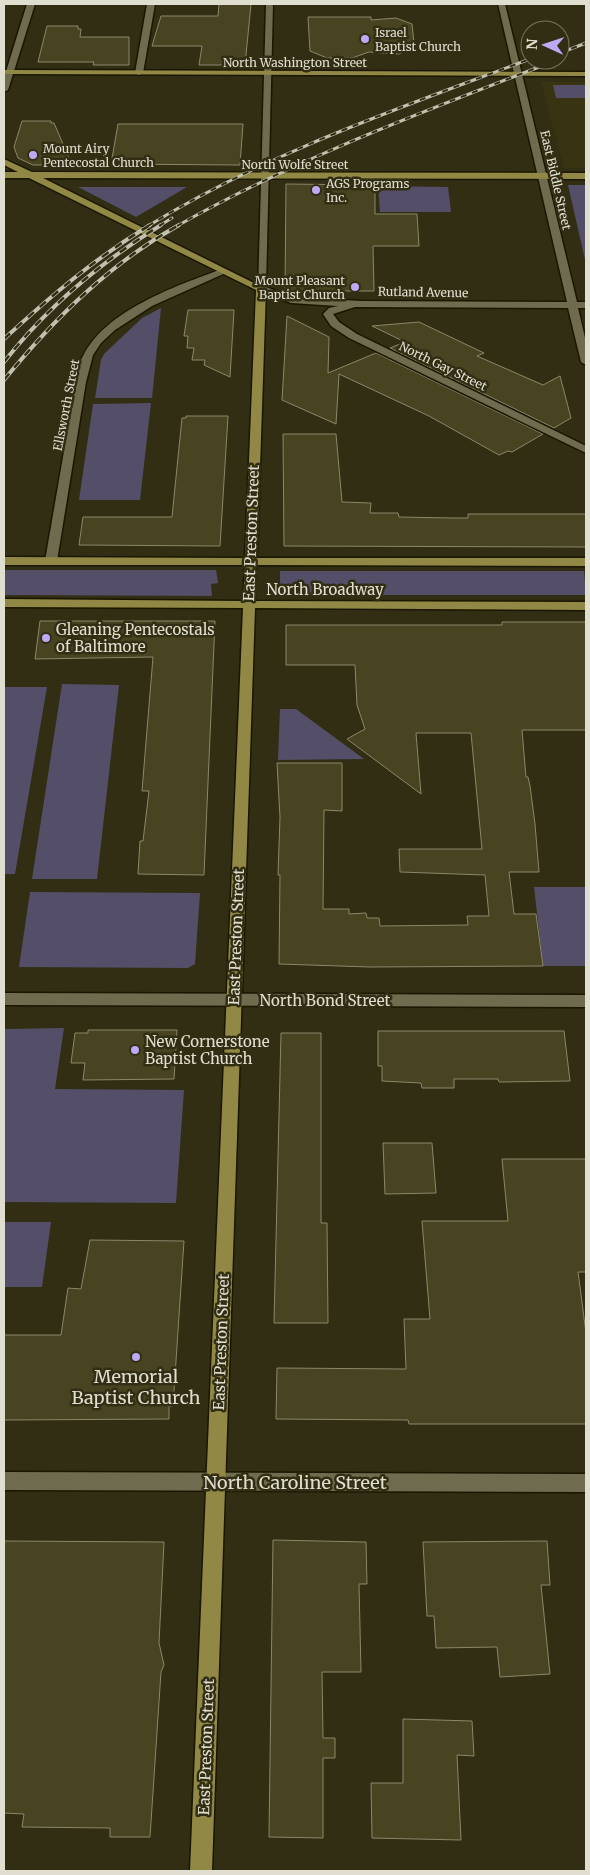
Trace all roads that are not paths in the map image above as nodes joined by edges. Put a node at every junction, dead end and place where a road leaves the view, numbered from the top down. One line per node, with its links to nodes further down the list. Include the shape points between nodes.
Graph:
1 (32, 4): 5 (street)
2 (151, 4): 6 (street)
3 (270, 4): 7 (street, East Preston Street)
4 (502, 4): 8 (street, East Biddle Street)
5 (7, 72): 6 (main road, North Washington Street); 10 (street)
6 (140, 73): 7 (main road, North Washington Street)
7 (267, 73): 8 (main road, North Washington Street); 14 (street, East Preston Street)
8 (518, 74): 9 (main road, North Washington Street); 15 (street, East Biddle Street)
9 (586, 74)
10 (4, 90)
11 (4, 162): 13 (main road)
12 (4, 175): 13 (main road, North Wolfe Street)
13 (28, 175): 14 (main road, North Wolfe Street); 17 (main road)
14 (263, 176): 15 (main road, North Wolfe Street); 18 (street, East Preston Street)
15 (542, 176): 16 (main road, North Wolfe Street); 20 (street, East Biddle Street)
16 (586, 176)
17 (225, 271): 18 (main road); 25 (street, Ellsworth Street, via 137,310 88,354)
18 (261, 289): 19 (street, Rutland Avenue, via 291,300); 26 (main road, East Preston Street)
19 (361, 304): 20 (street, Rutland Avenue); 23 (street, North Gay Street, via 332,310 328,314 329,319 353,336)
20 (572, 305): 21 (street, Rutland Avenue); 22 (street, East Biddle Street)
21 (586, 305)
22 (586, 362)
23 (586, 450)
24 (4, 561): 25 (main road, North Broadway)
25 (51, 561): 26 (main road, North Broadway)
26 (250, 562): 27 (main road, North Broadway); 29 (main road, East Preston Street)
27 (586, 562)
28 (4, 603): 29 (main road, North Broadway)
29 (248, 605): 30 (main road, North Broadway); 32 (main road, East Preston Street)
30 (586, 606)
31 (4, 999): 32 (street, North Bond Street)
32 (233, 1000): 33 (street, North Bond Street); 35 (main road, East Preston Street)
33 (586, 1000)
34 (4, 1481): 35 (street, North Caroline Street)
35 (215, 1482): 36 (street, North Caroline Street); 37 (main road, East Preston Street)
36 (586, 1483)
37 (202, 1871)

